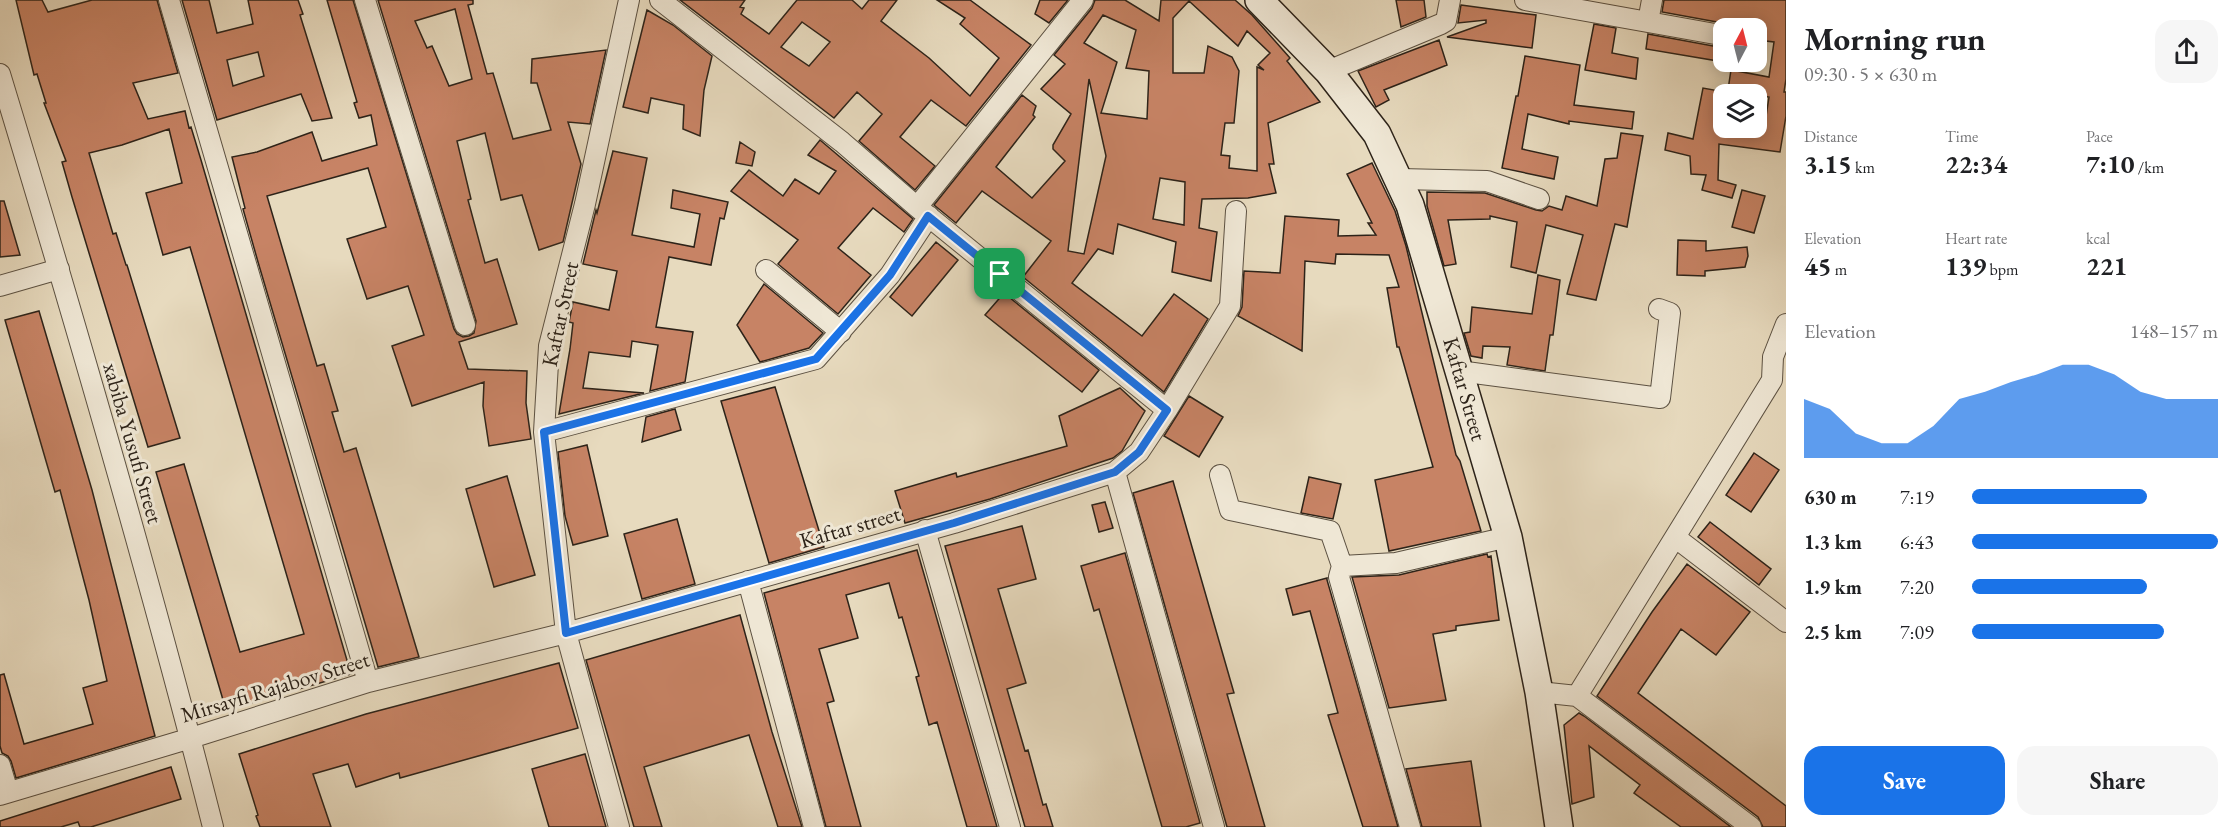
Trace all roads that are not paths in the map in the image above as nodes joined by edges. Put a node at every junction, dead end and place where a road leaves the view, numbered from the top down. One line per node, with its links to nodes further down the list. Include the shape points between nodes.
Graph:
1 (169, 0): 38 (street)
2 (365, 0): 23 (street)
3 (629, 0): 28 (street, Kaftar Street, via 549,346)
4 (660, 0): 16 (street, via 842,142)
5 (1083, 0): 16 (street)
6 (1259, 0): 12 (street, Kaftar Street)
7 (1450, 0): 12 (street, via 1446,21 1441,24)
8 (1526, 0): 10 (street)
9 (1652, 0): 10 (street)
10 (1648, 22): 11 (street)
11 (1713, 34)
12 (1328, 71): 14 (street, Kaftar Street, via 1377,134)
13 (0, 74): 18 (street, xabiba Yusufi Street)
14 (1400, 179): 15 (street, via 1487,181); 25 (street, Kaftar Street)
15 (1539, 199)
16 (923, 211): 24 (street, via 890,275); 27 (street)
17 (1236, 211): 27 (street, Kaftar street, via 1230,306)
18 (59, 269): 20 (street); 41 (street, xabiba Yusufi Street)
19 (766, 270): 24 (street)
20 (0, 286)
21 (1659, 309): 25 (street, via 1670,314 1660,398)
22 (1786, 324): 26 (street, via 1773,357)
23 (465, 325)
24 (841, 332): 28 (street, via 816,359)
25 (1459, 371): 32 (street, Kaftar Street)
26 (1779, 385): 33 (street)
27 (1167, 410): 29 (street, Kaftar street, via 1139,452)
28 (544, 432): 37 (street, Kaftar Street)
29 (1115, 472): 31 (street, Kaftar street); 48 (street)
30 (1220, 475): 34 (street, via 1230,510 1330,531)
31 (925, 531): 35 (street, Kaftar street); 47 (street)
32 (1508, 537): 34 (street, via 1396,563); 39 (street, Kaftar Street)
33 (1676, 538): 36 (street); 40 (street)
34 (1342, 566): 49 (street, via 1339,577)
35 (748, 581): 37 (street, Kaftar street); 46 (street)
36 (1786, 622)
37 (566, 633): 38 (street, Mirsayfi Rajabov Street); 45 (street, Kaftar Street)
38 (368, 682): 41 (street, Mirsayfi Rajabov Street)
39 (1539, 692): 40 (street); 50 (street, Kaftar Street)
40 (1577, 696): 51 (street)
41 (191, 738): 43 (street, Mirsayfi Rajabov Street); 44 (street, xabiba Yusufi Street)
42 (0, 765): 43 (street)
43 (4, 794)
44 (213, 827)
45 (619, 827)
46 (814, 827)
47 (1010, 827)
48 (1214, 827)
49 (1410, 827)
50 (1559, 827)
51 (1751, 827)

